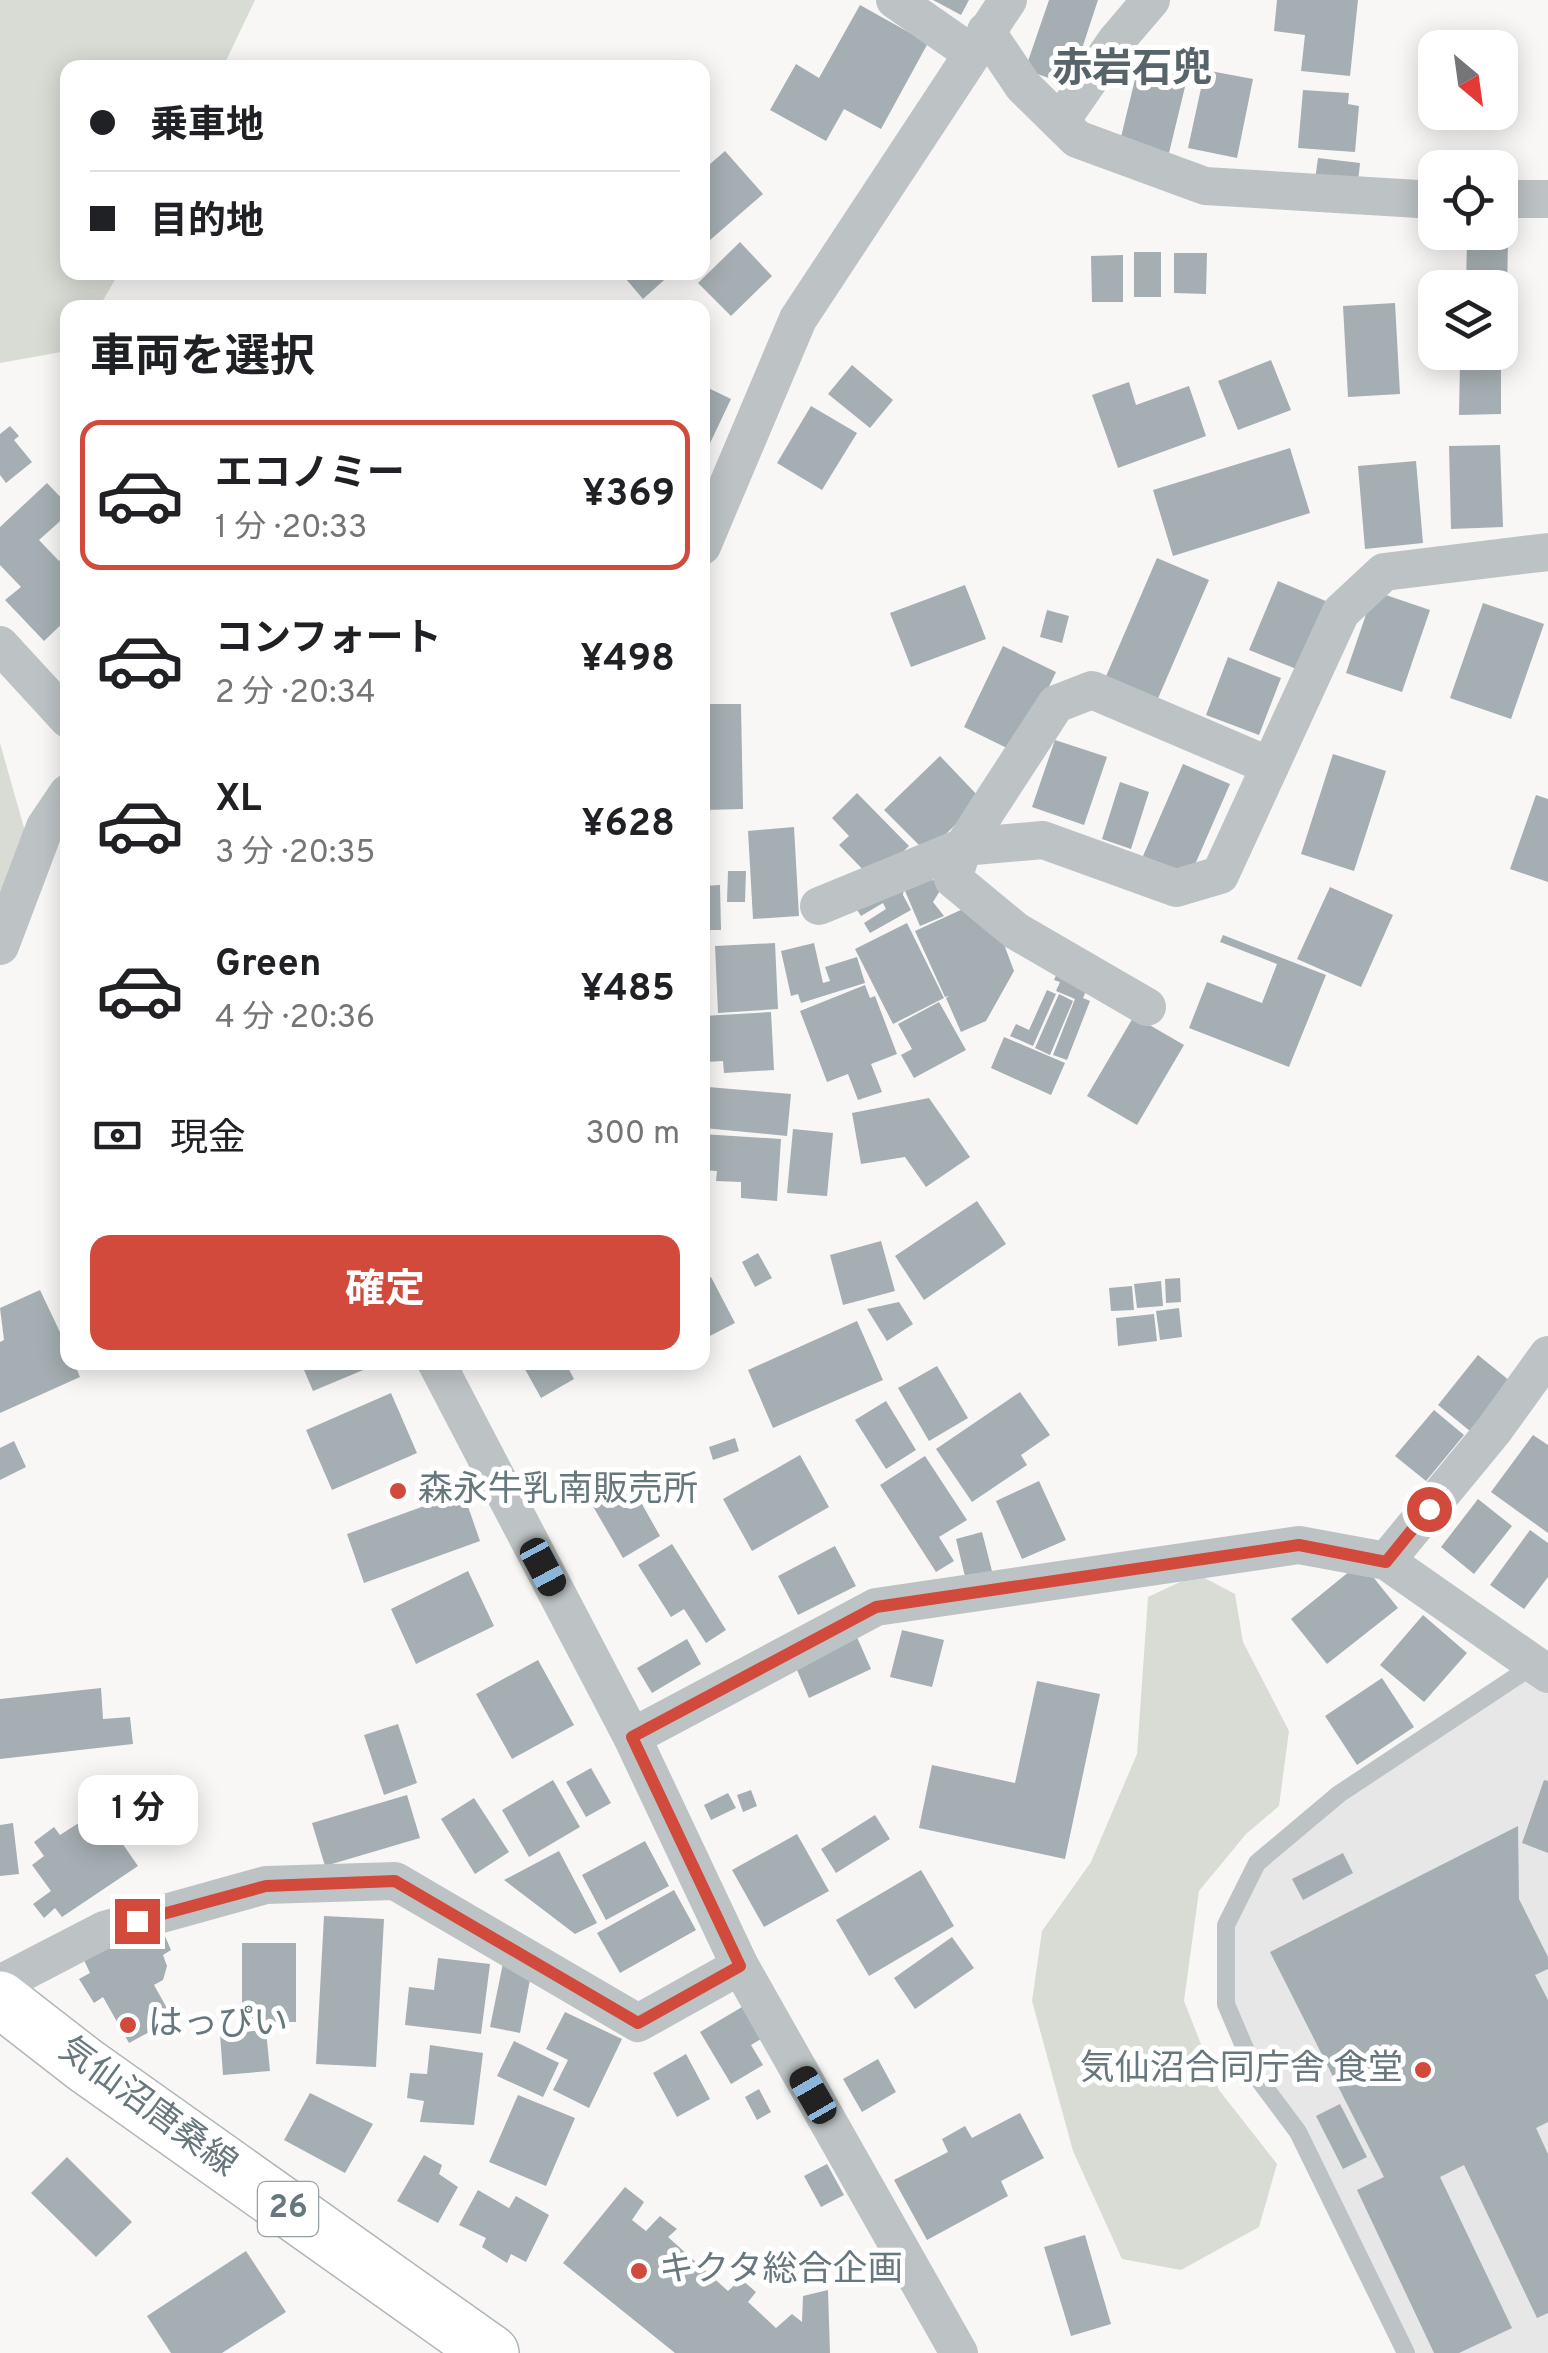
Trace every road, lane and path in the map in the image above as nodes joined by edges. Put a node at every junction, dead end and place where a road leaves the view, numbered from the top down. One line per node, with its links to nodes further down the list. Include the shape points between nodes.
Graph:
1 (895, 0): 4 (street)
2 (1008, 0): 4 (street)
3 (1152, 0): 5 (street)
4 (978, 41): 5 (street); 9 (street, via 798,320)
5 (1060, 122): 6 (street, via 1078,139 1205,186)
6 (1418, 199)
7 (1518, 199): 8 (street)
8 (1548, 199)
9 (710, 527)
10 (1548, 552): 13 (street, via 1384,572 1341,612)
11 (0, 645): 12 (street)
12 (60, 711)
13 (1270, 766): 15 (street, via 1220,876 1176,888 1044,840); 15 (street, via 1092,690 1056,704)
14 (60, 805): 17 (street)
15 (963, 847): 16 (street); 18 (street, via 953,879 1016,931)
16 (819, 906)
17 (0, 946)
18 (1148, 1007)
19 (1548, 1355): 21 (street)
20 (440, 1370): 23 (street)
21 (1386, 1562): 22 (street); 23 (street, via 1299,1545 876,1607)
22 (1541, 1669): 29 (lane, via 1339,1794 1257,1863 1226,1924 1226,2004 1257,2077 1298,2132)
23 (632, 1737): 24 (street)
24 (740, 1966): 25 (street, via 638,2023 395,1881 266,1886 104,1930); 28 (street)
25 (0, 1984)
26 (0, 1999): 27 (main road, 気仙沼唐桑線 / 26)
27 (491, 2353)
28 (959, 2353)
29 (1406, 2353)

